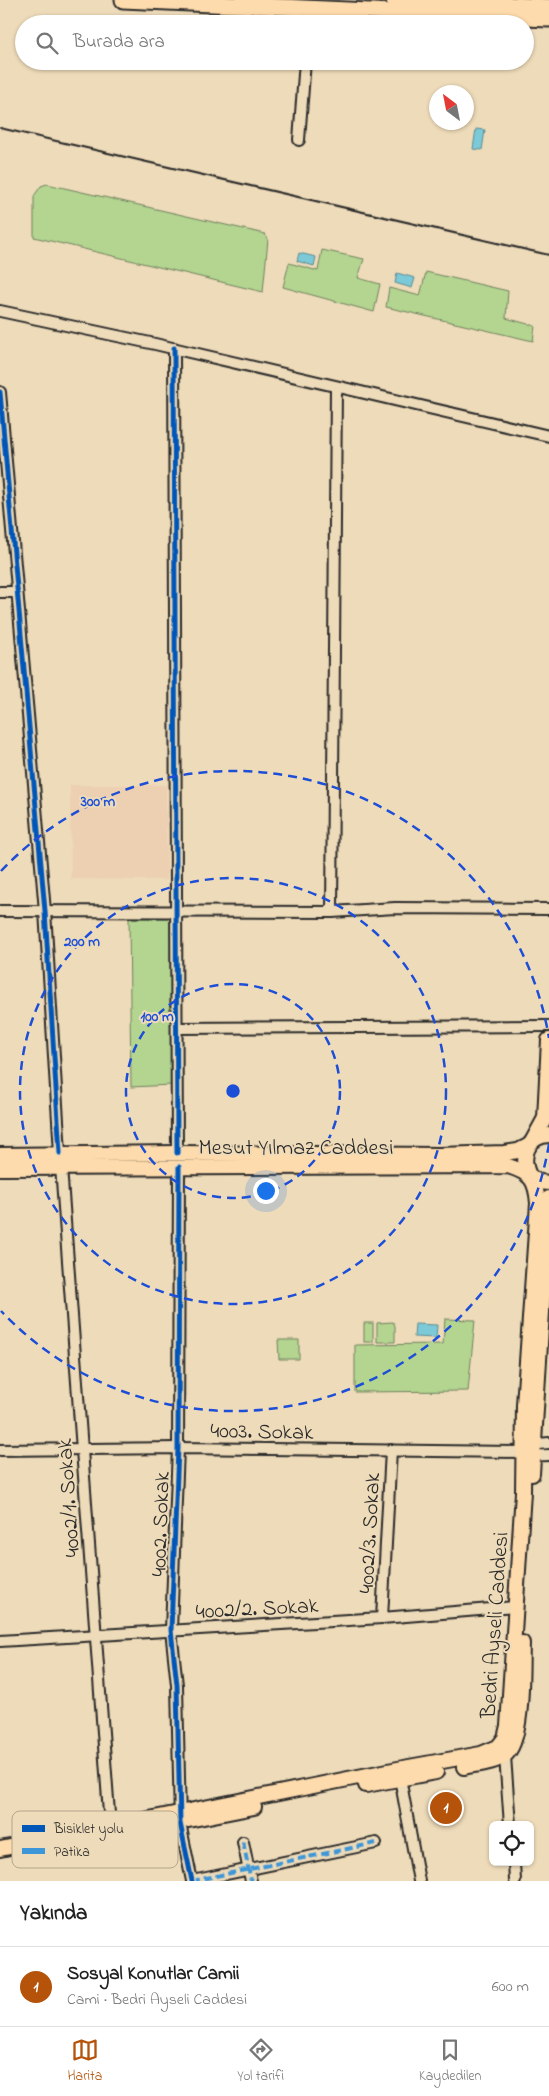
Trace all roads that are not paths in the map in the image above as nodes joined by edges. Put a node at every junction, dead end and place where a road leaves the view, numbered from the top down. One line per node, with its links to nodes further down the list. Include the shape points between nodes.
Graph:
1 (123, 0): 3 (highway)
2 (394, 0): 4 (highway)
3 (310, 7): 5 (street); 6 (highway)
4 (549, 7)
5 (310, 15)
6 (469, 15)
7 (534, 18): 8 (highway)
8 (549, 19)
9 (304, 70): 10 (street)
10 (298, 140)
11 (0, 311): 12 (street)
12 (174, 348): 13 (street); 19 (street)
13 (336, 387): 15 (street); 22 (street)
14 (0, 392): 17 (street, 4002/1. Sokak)
15 (549, 436)
16 (0, 592): 17 (street)
17 (17, 592): 21 (street, 4002/1. Sokak)
18 (549, 909): 22 (street, via 395,908)
19 (177, 910): 21 (street); 22 (street); 24 (street)
20 (0, 911): 21 (street)
21 (44, 911): 30 (street, 4002/1. Sokak)
22 (332, 912)
23 (549, 1026): 24 (street)
24 (177, 1028): 28 (street)
25 (549, 1040): 27 (main road, via 545,1118)
26 (549, 1135): 27 (main road, Mesut Yılmaz Caddesi)
27 (531, 1143): 28 (main road, Mesut Yılmaz Caddesi, via 511,1152 439,1155); 33 (main road, Bedri Ayseli Caddesi, via 524,1159)
28 (177, 1153): 30 (main road, Mesut Yılmaz Caddesi)
29 (0, 1154): 30 (main road, Mesut Yılmaz Caddesi)
30 (60, 1160): 31 (main road, Mesut Yılmaz Caddesi); 32 (main road, Mesut Yılmaz Caddesi); 39 (street, 4002/1. Sokak)
31 (179, 1167): 33 (main road, Mesut Yılmaz Caddesi, via 508,1166); 37 (street, 4002. Sokak)
32 (0, 1168)
33 (530, 1177): 34 (main road, Mesut Yılmaz Caddesi); 41 (main road, Bedri Ayseli Caddesi, via 538,1204 524,1405)
34 (549, 1183)
35 (549, 1198): 41 (main road, Bedri Ayseli Caddesi)
36 (549, 1443): 41 (street)
37 (178, 1448): 39 (street, 4003. Sokak); 40 (street, 4003. Sokak); 45 (street, 4002. Sokak)
38 (0, 1450): 39 (street, 4003. Sokak)
39 (82, 1450): 46 (street, 4002/1. Sokak)
40 (391, 1450): 41 (street, 4003. Sokak); 44 (street, 4002/3. Sokak)
41 (528, 1451): 42 (street); 43 (main road, Bedri Ayseli Caddesi); 48 (main road, Bedri Ayseli Caddesi, via 520,1692 517,1731 512,1748)
42 (549, 1456)
43 (516, 1607): 44 (street, 4002/2. Sokak); 51 (main road, Bedri Ayseli Caddesi, via 508,1726 498,1747 481,1754)
44 (382, 1618): 45 (street, 4002/2. Sokak)
45 (171, 1630): 46 (street, 4002/2. Sokak); 51 (street, 4002. Sokak, via 177,1685)
46 (95, 1634): 47 (street, 4002/2. Sokak); 50 (street, 4002/1. Sokak)
47 (0, 1641)
48 (505, 1756): 49 (main road, Bedri Ayseli Caddesi, via 484,1763); 52 (street)
49 (400, 1778): 51 (main road, Bedri Ayseli Caddesi); 59 (street)
50 (109, 1811)
51 (180, 1818): 57 (street, 4002. Sokak)
52 (510, 1821)
53 (243, 1842): 56 (street)
54 (376, 1843): 56 (street)
55 (514, 1866): 60 (street)
56 (249, 1869): 57 (street); 58 (street)
57 (192, 1881)
58 (251, 1881)
59 (419, 1881)
60 (515, 1881)

